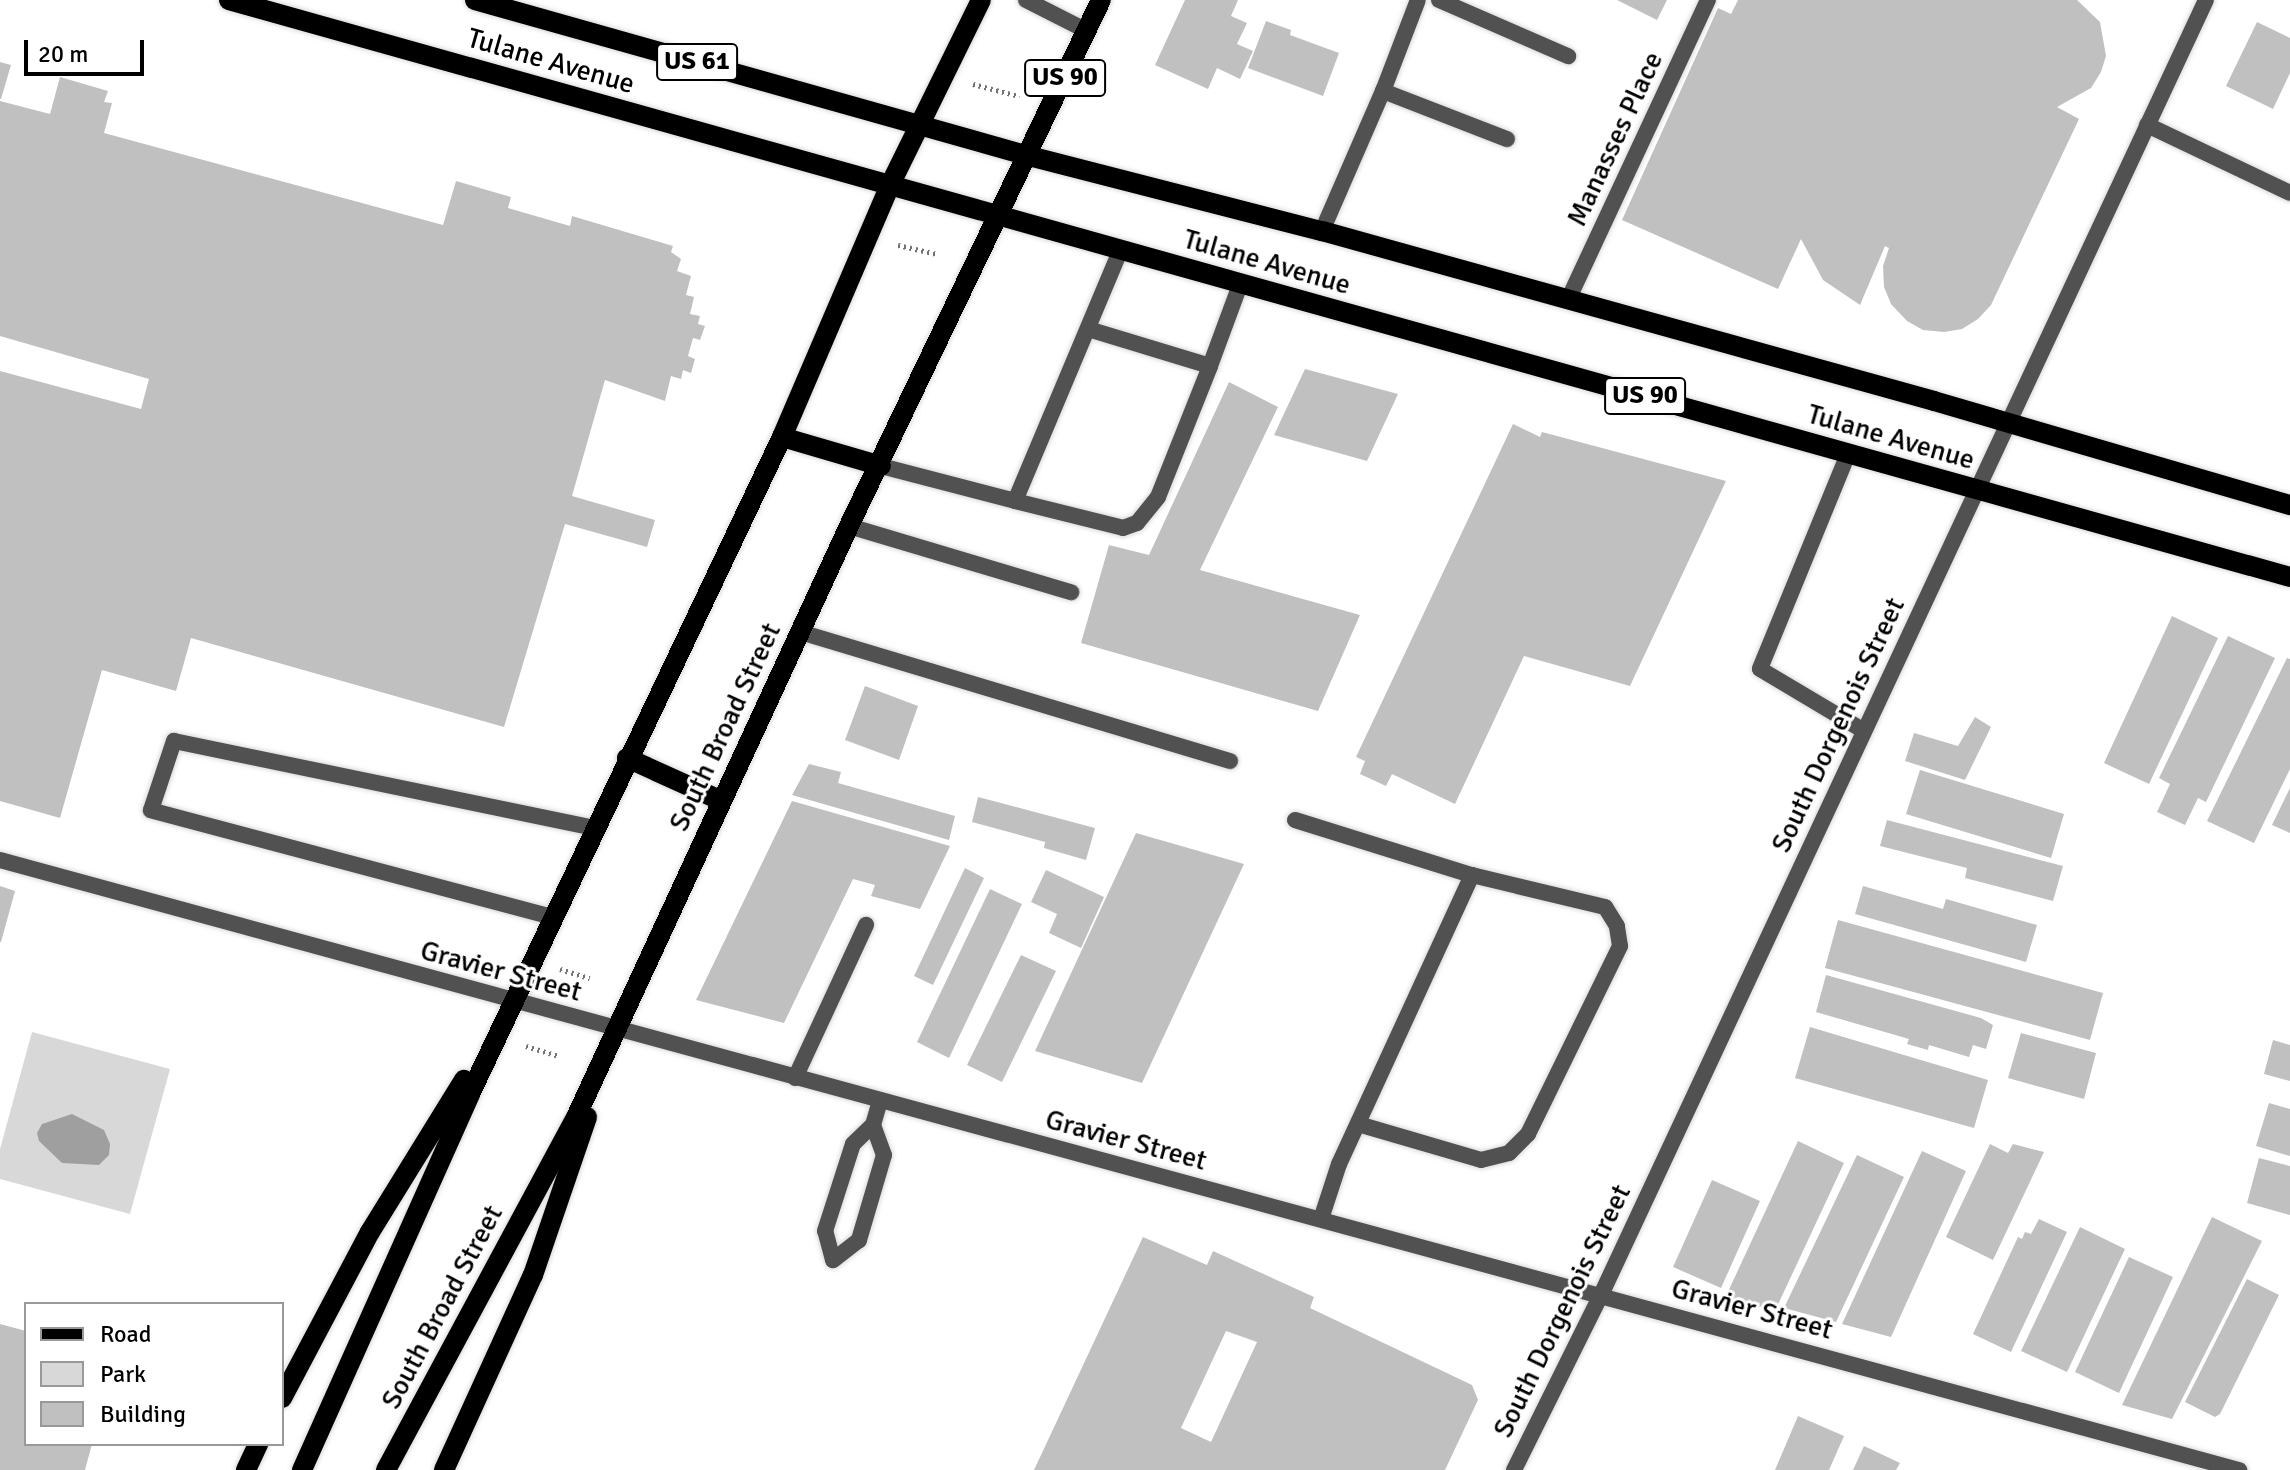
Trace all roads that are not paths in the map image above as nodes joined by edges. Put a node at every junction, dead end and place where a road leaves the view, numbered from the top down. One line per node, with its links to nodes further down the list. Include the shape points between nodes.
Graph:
1 (229, 0): 17 (main road, Tulane Avenue / US 61)
2 (475, 0): 13 (main road, Tulane Avenue / US 61)
3 (981, 0): 13 (main road, South Broad Street)
4 (1026, 0): 10 (street)
5 (1101, 0): 10 (main road, South Broad Street / US 90)
6 (1418, 0): 12 (street)
7 (1439, 0): 11 (street)
8 (1708, 0): 23 (street, Manasses Place)
9 (2206, 0): 14 (street, South Dorgenois Street)
10 (1087, 31): 16 (main road, South Broad Street / US 90)
11 (1568, 56)
12 (1383, 91): 15 (street); 20 (street)
13 (919, 124): 16 (main road, Tulane Avenue / US 61); 17 (main road, South Broad Street)
14 (2147, 125): 18 (street); 26 (street, South Dorgenois Street)
15 (1507, 139)
16 (1029, 156): 19 (main road, South Broad Street); 20 (main road, Tulane Avenue / US 90)
17 (890, 185): 19 (main road, Tulane Avenue / US 61); 27 (main road, South Broad Street)
18 (2290, 193)
19 (1000, 214): 21 (main road, Tulane Avenue / US 90); 29 (main road, South Broad Street)
20 (1322, 231): 23 (main road, Tulane Avenue / US 90)
21 (1121, 249): 22 (main road, Tulane Avenue / US 90); 24 (street)
22 (1240, 285): 25 (street); 28 (main road, Tulane Avenue / US 90)
23 (1568, 300): 26 (main road, Tulane Avenue / US 90)
24 (1088, 329): 25 (street); 31 (street)
25 (1210, 366): 31 (street, via 1158,497 1137,523 1106,526)
26 (2009, 422): 30 (street, South Dorgenois Street); 32 (main road, Tulane Avenue / US 90)
27 (782, 437): 29 (main road); 38 (main road, South Broad Street)
28 (1848, 454): 30 (main road, Tulane Avenue / US 90); 37 (street, via 1760,669)
29 (881, 466): 31 (street); 33 (main road, South Broad Street)
30 (1977, 490): 34 (main road, Tulane Avenue / US 90); 37 (street, South Dorgenois Street)
31 (1015, 501)
32 (2290, 505)
33 (849, 526): 35 (street); 36 (main road, South Broad Street)
34 (2290, 577)
35 (1071, 592)
36 (800, 632): 39 (street); 40 (main road, South Broad Street)
37 (1864, 731): 54 (street, South Dorgenois Street)
38 (627, 758): 40 (main road); 42 (main road, South Broad Street)
39 (1230, 761)
40 (722, 801): 48 (main road, South Broad Street)
41 (1295, 820): 44 (street)
42 (595, 828): 45 (main road, South Broad Street); 45 (street, via 174,741 151,810)
43 (0, 860): 47 (street, Gravier Street)
44 (1472, 875): 51 (street); 51 (street, via 1605,907 1617,926 1620,946 1528,1134 1509,1153 1481,1160)
45 (552, 917): 47 (main road, South Broad Street)
46 (866, 925): 49 (street)
47 (513, 1002): 48 (street, Gravier Street); 55 (main road, via 370,1232); 58 (main road, South Broad Street)
48 (616, 1030): 49 (street, Gravier Street); 59 (main road, South Broad Street, via 577,1115); 60 (main road, via 533,1275)
49 (795, 1078): 50 (street, Gravier Street)
50 (880, 1101): 52 (street); 53 (street, Gravier Street)
51 (1358, 1124): 53 (street)
52 (873, 1125): 52 (street, via 853,1144 825,1231 833,1260 859,1240 884,1155)
53 (1321, 1219): 54 (street, Gravier Street)
54 (1601, 1295): 61 (street, South Dorgenois Street); 62 (street, Gravier Street)
55 (284, 1394)
56 (257, 1446): 57 (main road)
57 (246, 1470)
58 (302, 1470)
59 (386, 1470)
60 (444, 1470)
61 (1514, 1470)
62 (2239, 1470)

